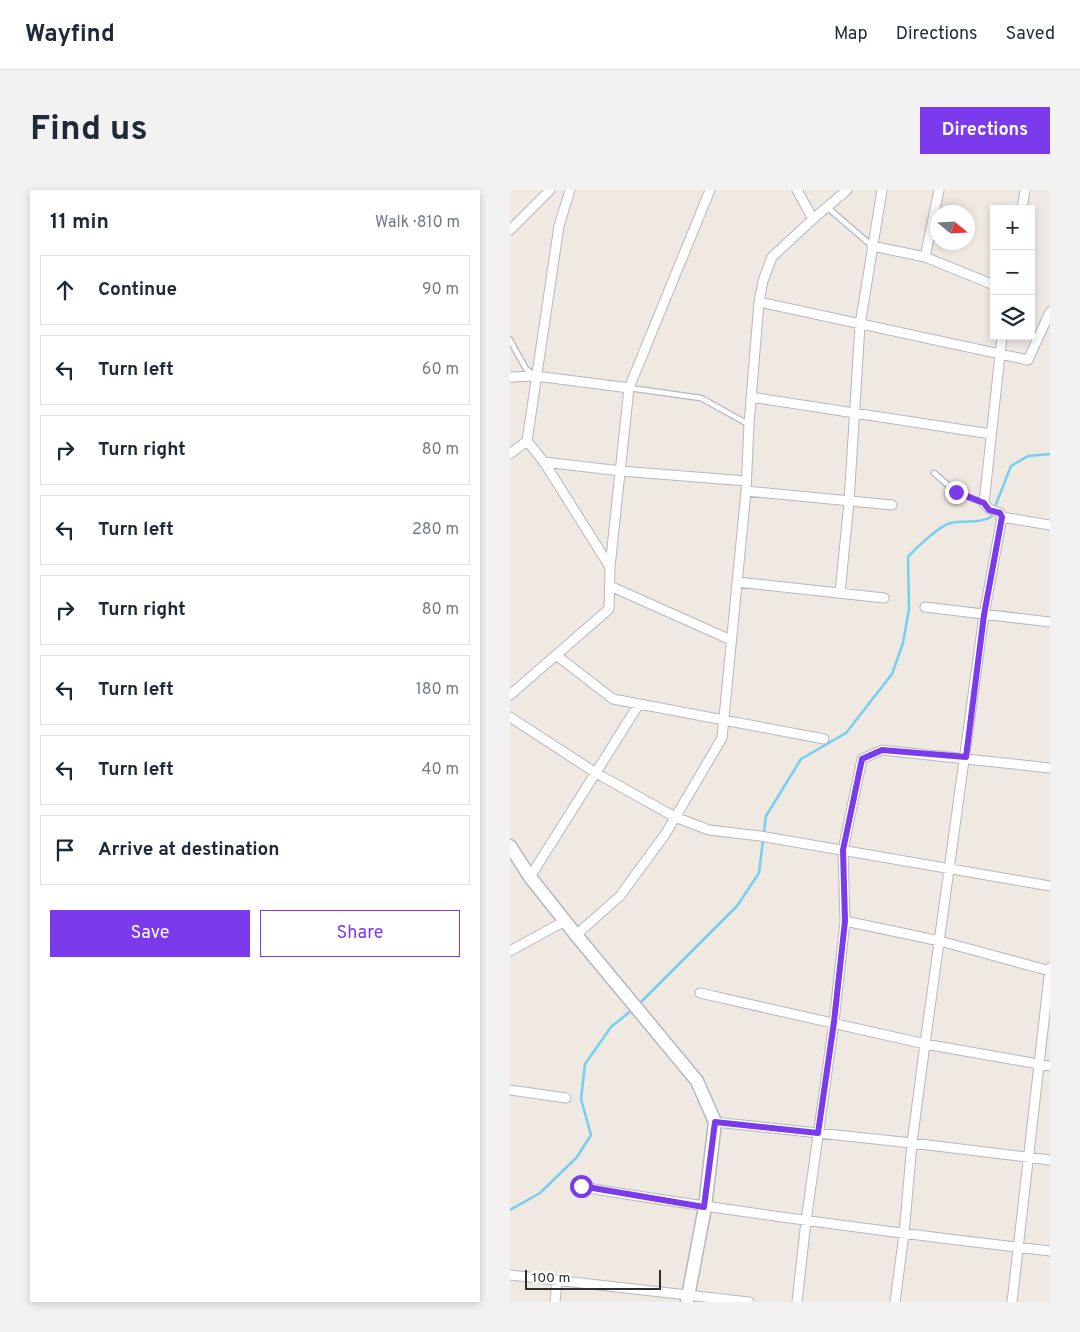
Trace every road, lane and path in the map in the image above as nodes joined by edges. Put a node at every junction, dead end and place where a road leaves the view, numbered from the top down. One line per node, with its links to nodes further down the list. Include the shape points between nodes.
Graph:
1 (550, 190): 12 (street)
2 (570, 190): 23 (street, via 559,226)
3 (710, 190): 25 (street)
4 (797, 190): 11 (street)
5 (847, 190): 10 (street)
6 (882, 190): 13 (street)
7 (939, 190): 14 (street)
8 (1025, 190): 9 (street)
9 (1023, 205)
10 (827, 207): 11 (street); 13 (lane)
11 (813, 219): 16 (street, via 772,257)
12 (510, 230)
13 (872, 246): 14 (street); 18 (street)
14 (925, 257): 15 (street)
15 (990, 283)
16 (759, 302): 18 (street); 26 (street)
17 (1050, 312): 19 (street)
18 (860, 325): 22 (street); 27 (street)
19 (1046, 332): 22 (street, via 1028,360)
20 (510, 340): 23 (lane, via 526,369)
21 (1001, 340): 22 (street)
22 (999, 355): 29 (street)
23 (536, 376): 24 (street); 25 (street); 30 (street)
24 (510, 377)
25 (629, 388): 28 (lane, via 701,398); 33 (street)
26 (751, 398): 27 (street); 28 (street)
27 (854, 413): 29 (street); 37 (street)
28 (749, 424): 35 (street)
29 (991, 434): 39 (street)
30 (528, 441): 31 (street); 32 (street)
31 (510, 454)
32 (544, 462): 33 (street); 42 (street)
33 (622, 471): 35 (street); 42 (street)
34 (934, 473): 39 (lane, via 956,492)
35 (746, 481): 36 (street)
36 (746, 491): 37 (street); 43 (street)
37 (849, 502): 38 (street); 45 (street)
38 (892, 505)
39 (987, 506): 40 (street)
40 (1001, 515): 41 (street); 48 (street)
41 (1050, 525)
42 (610, 567): 44 (street)
43 (738, 582): 45 (street); 50 (street)
44 (610, 586): 50 (street); 51 (street, via 608,609)
45 (840, 592): 46 (street)
46 (884, 598)
47 (925, 607): 48 (street)
48 (984, 615): 49 (street); 57 (street)
49 (1050, 622)
50 (731, 640): 55 (street)
51 (556, 655): 52 (street); 53 (street, via 613,699)
52 (510, 695)
53 (639, 704): 55 (street); 59 (street)
54 (510, 717): 59 (street)
55 (723, 720): 56 (street); 60 (street, via 722,738)
56 (824, 739)
57 (966, 757): 58 (street); 62 (street, via 882,750 862,759); 63 (street)
58 (1050, 768)
59 (596, 773): 60 (street); 64 (street)
60 (675, 817): 62 (street, via 709,830); 68 (street, via 620,896)
61 (510, 846): 64 (street)
62 (843, 850): 63 (street); 67 (street)
63 (950, 869): 65 (street); 69 (street)
64 (530, 877): 66 (street)
65 (1050, 886)
66 (565, 921): 68 (street); 70 (street)
67 (845, 921): 69 (street); 74 (street)
68 (576, 935): 80 (street, via 697,1081)
69 (940, 941): 72 (street); 75 (street)
70 (510, 951)
71 (1050, 968): 72 (street)
72 (1050, 971): 76 (street)
73 (700, 993): 74 (street)
74 (834, 1022): 75 (street); 81 (street)
75 (925, 1044): 76 (street); 82 (street)
76 (1038, 1064): 77 (street); 83 (street)
77 (1050, 1066)
78 (510, 1090): 79 (street)
79 (566, 1098)
80 (715, 1122): 81 (street); 86 (street)
81 (818, 1133): 82 (street); 87 (street)
82 (912, 1143): 83 (street); 88 (street)
83 (1029, 1158): 84 (street); 89 (street)
84 (1050, 1160)
85 (581, 1186): 86 (street)
86 (704, 1207): 87 (street); 93 (street)
87 (806, 1222): 88 (street); 96 (street)
88 (904, 1234): 89 (street); 97 (street)
89 (1018, 1247): 90 (street); 98 (street)
90 (1050, 1251)
91 (510, 1275): 92 (street)
92 (558, 1280): 93 (street); 94 (street)
93 (688, 1298): 95 (street)
94 (555, 1302)
95 (749, 1302)
96 (797, 1302)
97 (895, 1302)
98 (1012, 1302)

